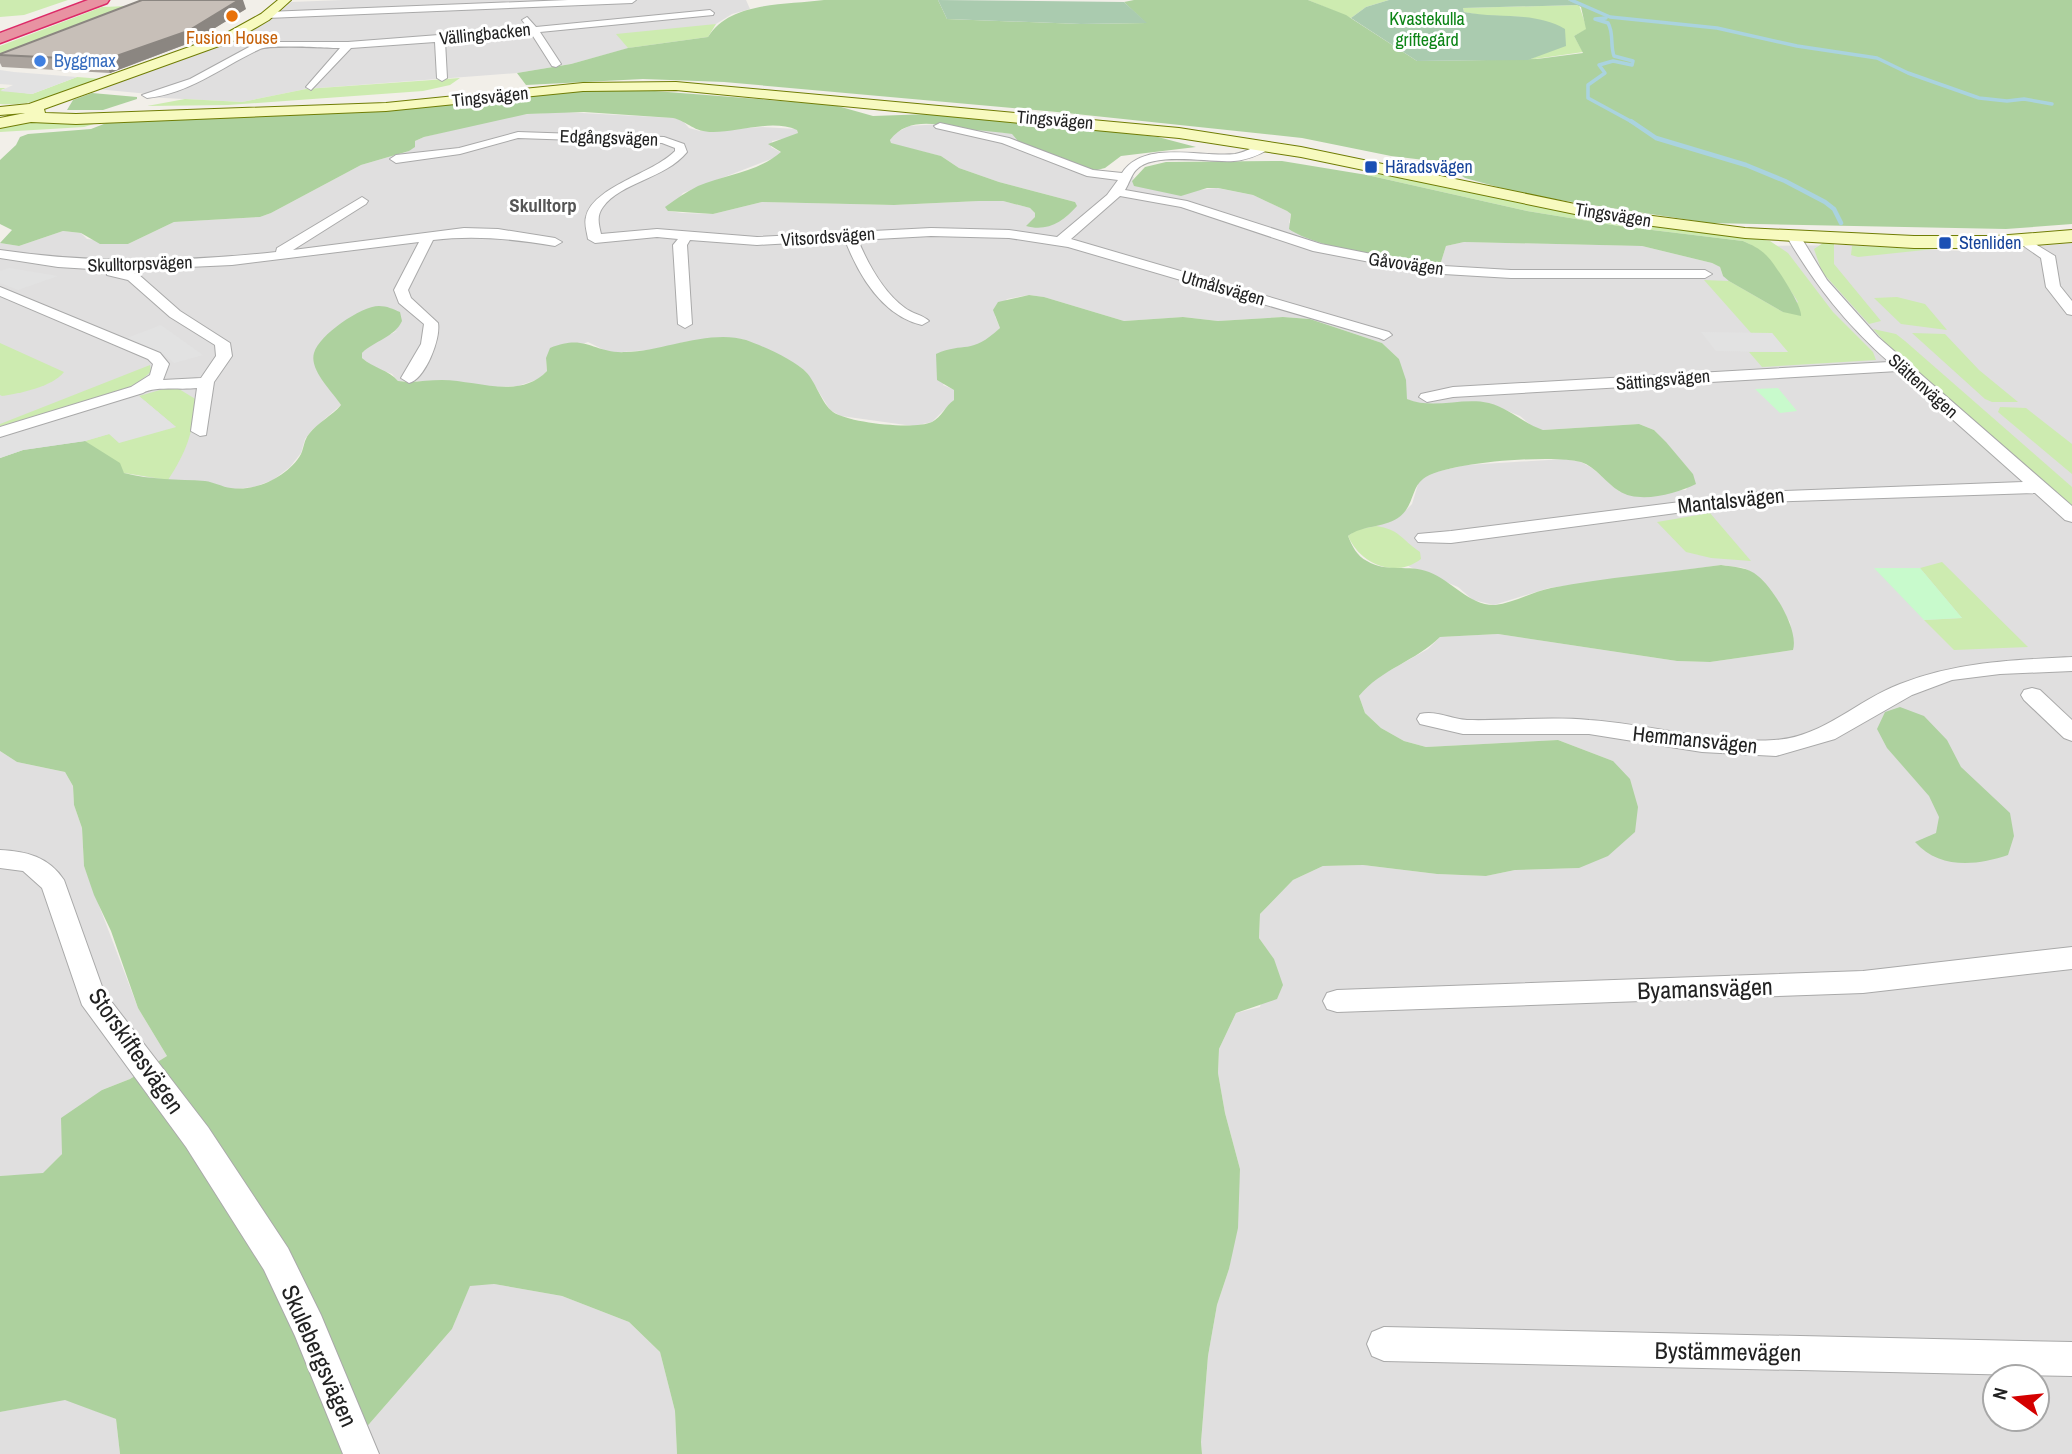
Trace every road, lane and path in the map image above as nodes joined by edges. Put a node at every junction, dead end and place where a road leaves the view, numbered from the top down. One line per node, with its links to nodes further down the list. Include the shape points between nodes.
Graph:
1 (103, 0): 11 (highway)
2 (285, 0): 8 (street)
3 (632, 0): 5 (street)
4 (82, 1): 9 (highway)
5 (519, 5): 7 (street); 10 (street)
6 (710, 13): 10 (street, Vällingbacken)
7 (304, 14): 8 (street); 13 (street)
8 (267, 16): 19 (street, via 220,41)
9 (0, 30)
10 (532, 30): 12 (street, Vällingbacken); 15 (street)
11 (0, 38)
12 (440, 39): 14 (street, Vällingbacken); 16 (street)
13 (260, 45): 14 (street, Vällingbacken); 18 (street, via 172,91)
14 (348, 45): 17 (street)
15 (555, 64)
16 (442, 78)
17 (311, 87)
18 (147, 95)
19 (32, 113): 20 (street); 22 (street, Tingsvägen, via 76,120 386,107 583,87 659,86 1106,125)
20 (2, 117)
21 (940, 126): 24 (street, via 1005,140 1091,173)
22 (1267, 146): 24 (street, via 1245,156 1147,160 1131,167); 31 (street, Tingsvägen, via 1600,214)
23 (397, 159): 32 (street, Edgångsvägen, via 460,151 525,134 657,138 680,146 681,152 666,167 597,205 592,215)
24 (1124, 177): 25 (street)
25 (1117, 192): 34 (street); 39 (street, Gåvovägen, via 1183,204 1318,248 1427,268 1511,274)
26 (362, 201): 37 (street, Skulltorpsvägen)
27 (850, 235): 29 (street, Vitsordsvägen, via 744,241); 34 (street, Vitsordsvägen, via 989,233); 42 (street, via 895,308)
28 (428, 236): 35 (street, Skulltorpsvägen, via 478,231); 37 (street, Skulltorpsvägen); 46 (street, via 401,290 404,300 433,329)
29 (687, 236): 32 (street, Vitsordsvägen, via 643,233); 43 (street, via 680,245)
30 (2072, 236): 33 (street, Tingsvägen)
31 (1794, 237): 33 (street, Tingsvägen, via 1925,243); 45 (street, Slättenvägen, via 1834,299)
32 (595, 239)
33 (2022, 240): 41 (street, via 2048,256 2053,287)
34 (1061, 241): 44 (street, Utmålsvägen)
35 (555, 242)
36 (0, 254): 38 (street, Skulltorpsvägen)
37 (281, 254): 38 (street, Skulltorpsvägen)
38 (102, 267): 47 (street, via 100,270 133,277 175,314 222,343 224,356)
39 (1705, 274)
40 (0, 291): 48 (street, via 154,356 161,370)
41 (2072, 311)
42 (922, 321)
43 (685, 324)
44 (1384, 335)
45 (1900, 366): 49 (street, Sättingsvägen); 52 (street, Slättenvägen)
46 (409, 378)
47 (206, 382): 48 (street); 50 (street)
48 (148, 384): 51 (street)
49 (1427, 397)
50 (200, 431)
51 (0, 432)
52 (2038, 487): 53 (street, Slättenvägen); 54 (street, Mantalsvägen, via 1759,497)
53 (2072, 516)
54 (1425, 538)
55 (2072, 664): 57 (street, Hemmansvägen, via 1950,674 1904,690 1828,734 1776,748 1702,744 1589,727 1463,727)
56 (2032, 695): 58 (street)
57 (1428, 719)
58 (2072, 733)
59 (0, 859): 62 (street, Storskiftesvägen, via 32,864 47,872 92,997 198,1137)
60 (2072, 958): 61 (street, Byamansvägen, via 1863,982)
61 (1337, 1000)
62 (276, 1259): 65 (street, Skulebergsvägen)
63 (1384, 1343): 64 (street, Bystämmevägen)
64 (2072, 1359)
65 (361, 1454)

